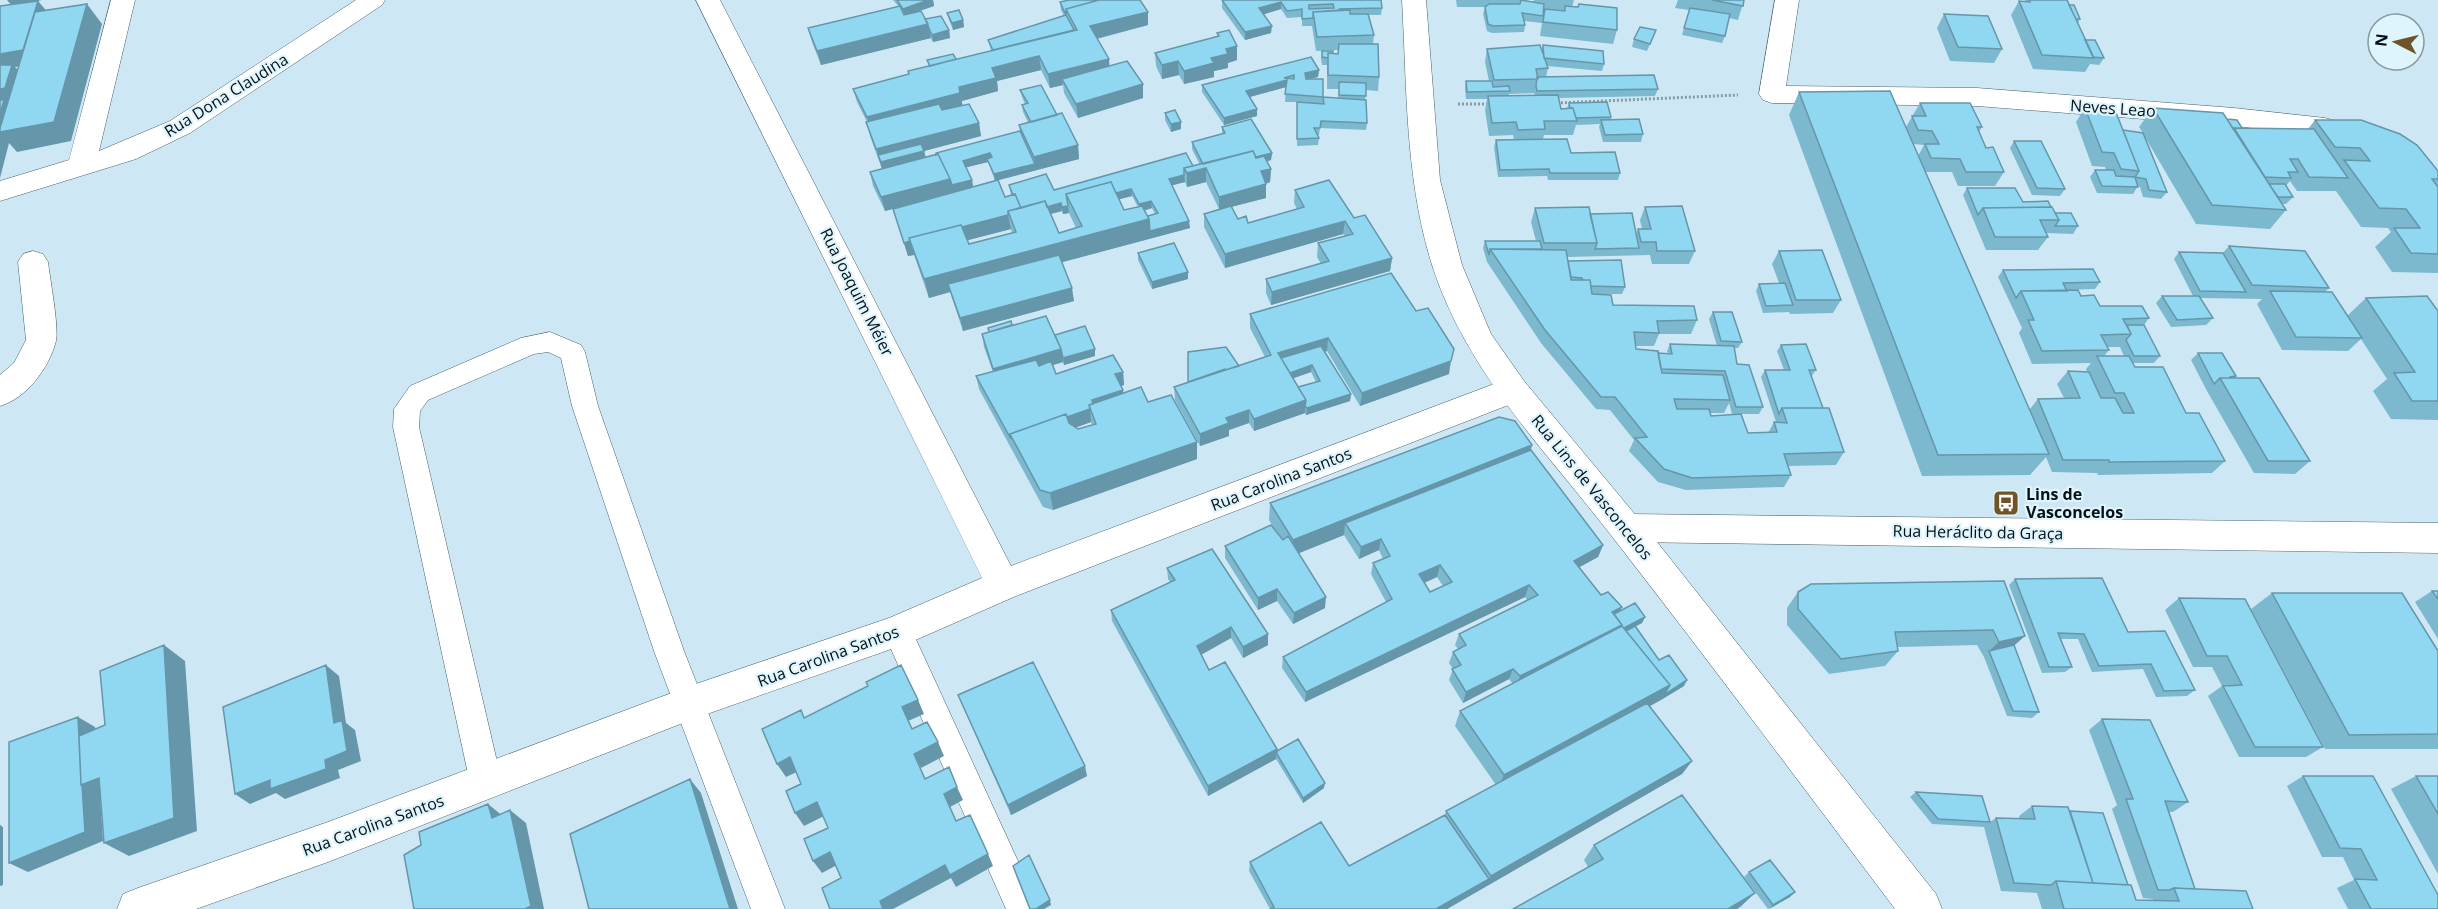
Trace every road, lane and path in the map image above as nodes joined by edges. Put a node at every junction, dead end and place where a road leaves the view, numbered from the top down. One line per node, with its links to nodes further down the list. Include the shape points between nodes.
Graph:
1 (123, 0): 11 (street)
2 (373, 0): 11 (street, Rua Dona Claudina, via 180,127)
3 (708, 0): 18 (street, Rua Joaquim Méier)
4 (1414, 0): 8 (street, Rua Lins de Vasconcelos)
5 (1787, 0): 6 (street)
6 (1772, 94): 7 (path); 10 (street, Neves Leao, via 1966,96 2234,117 2325,127)
7 (1557, 103)
8 (1421, 104): 9 (path); 14 (street, Rua Lins de Vasconcelos, via 1426,180 1448,264 1478,339)
9 (1500, 104)
10 (2378, 142)
11 (81, 167): 12 (street, Rua Dona Claudina)
12 (0, 191)
13 (33, 262): 15 (street, via 41,340 26,371)
14 (1513, 390): 16 (street, Rua Lins de Vasconcelos); 18 (street, Rua Carolina Santos)
15 (0, 394)
16 (1626, 528): 17 (street, Rua Heráclito da Graça); 25 (street, Rua Lins de Vasconcelos)
17 (2438, 538)
18 (1003, 585): 19 (street, Rua Carolina Santos)
19 (898, 631): 20 (street, Rua Carolina Santos); 24 (lane)
20 (690, 703): 21 (street, Rua Carolina Santos); 21 (lane, via 585,406 572,352 550,342 530,345 419,393 407,409 406,427); 23 (lane)
21 (486, 783): 22 (street, Rua Carolina Santos)
22 (138, 909)
23 (768, 909)
24 (1023, 909)
25 (1921, 909)

